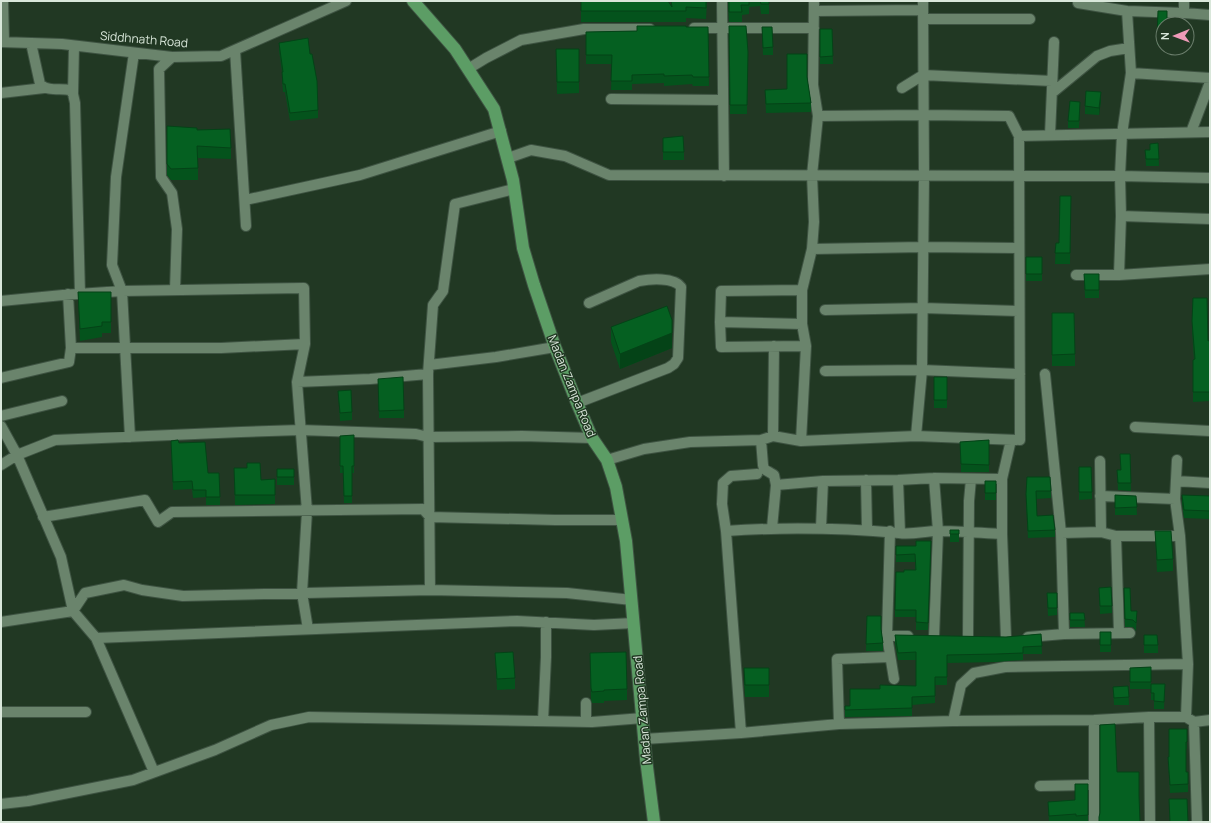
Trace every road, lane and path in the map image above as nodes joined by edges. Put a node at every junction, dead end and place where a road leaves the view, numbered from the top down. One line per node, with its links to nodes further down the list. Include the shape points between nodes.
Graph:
1 (3, 1): 17 (street)
2 (346, 1): 22 (street, Siddhnath Road)
3 (413, 1): 25 (main road, Madan Zampa Road, via 455,49)
4 (722, 1): 15 (street)
5 (1079, 1): 9 (street)
6 (1184, 1): 10 (street)
7 (814, 6): 8 (street); 16 (street)
8 (923, 10): 12 (street); 27 (street)
9 (1127, 11): 10 (street); 21 (street)
10 (1184, 13): 11 (street)
11 (1210, 15)
12 (1030, 19)
13 (661, 28): 25 (street, via 584,29 520,40)
14 (684, 28): 15 (street)
15 (722, 28): 16 (street); 37 (street)
16 (814, 28): 39 (street, via 813,85)
17 (3, 42): 19 (street, Siddhnath Road)
18 (1054, 42): 29 (street)
19 (31, 43): 20 (street, Siddhnath Road); 31 (street, via 40,84)
20 (74, 46): 23 (street, Siddhnath Road); 35 (street)
21 (1129, 48): 26 (street); 34 (street, via 1097,56)
22 (235, 50): 24 (street, Siddhnath Road, via 221,56); 54 (street)
23 (134, 53): 24 (street, Siddhnath Road); 66 (street, via 116,177 112,265)
24 (172, 57): 64 (street, via 159,70 159,77 161,177 172,193 177,229)
25 (468, 69): 40 (main road, Madan Zampa Road, via 494,109)
26 (1131, 73): 28 (street); 43 (street)
27 (923, 75): 29 (street); 32 (street); 38 (street)
28 (1210, 78)
29 (1052, 81): 34 (street)
30 (1210, 82): 41 (street)
31 (44, 88): 33 (street); 35 (street, via 70,90)
32 (902, 88)
33 (1, 92)
34 (1052, 93): 44 (street)
35 (73, 94): 68 (street)
36 (611, 99): 37 (street)
37 (723, 100): 48 (street)
38 (924, 115): 39 (street); 45 (street, via 1009,116); 49 (street)
39 (818, 116): 47 (street)
40 (501, 131): 46 (main road, Madan Zampa Road); 54 (street, via 360,176)
41 (1191, 132): 42 (street); 43 (street)
42 (1210, 132)
43 (1122, 134): 44 (street); 51 (street)
44 (1050, 135): 45 (street)
45 (1019, 136): 50 (street)
46 (508, 158): 48 (street, via 531,150 565,156 609,175); 53 (main road, Madan Zampa Road)
47 (812, 175): 48 (street); 49 (street); 60 (street)
48 (724, 176)
49 (924, 176): 50 (street); 58 (street)
50 (1019, 176): 51 (street); 59 (street)
51 (1120, 176): 52 (street); 55 (street)
52 (1210, 178)
53 (514, 189): 79 (main road, Madan Zampa Road, via 523,248); 82 (street, via 455,204 443,291 432,305)
54 (245, 200): 57 (street)
55 (1121, 216): 56 (street); 63 (street)
56 (1210, 219)
57 (246, 226)
58 (923, 247): 59 (street); 60 (street); 71 (street)
59 (1019, 248): 73 (street)
60 (812, 249): 65 (street)
61 (1210, 269): 63 (street)
62 (1076, 275): 63 (street)
63 (1119, 276)
64 (176, 290): 66 (street); 76 (street, via 304,288)
65 (802, 290): 74 (street, via 721,291); 75 (street)
66 (122, 291): 68 (street); 81 (street)
67 (68, 294): 68 (street); 69 (street); 80 (street)
68 (80, 294)
69 (1, 301)
70 (589, 302): 90 (street, via 647,279 672,280 678,283 681,287 678,358 668,368)
71 (922, 308): 72 (street); 73 (street); 83 (street)
72 (825, 310)
73 (1019, 311): 85 (street)
74 (720, 322): 75 (street); 77 (street, via 720,347)
75 (802, 324): 78 (street)
76 (305, 344): 81 (street, via 221,348); 88 (street)
77 (774, 346): 78 (street); 96 (street)
78 (806, 346): 103 (street)
79 (555, 347): 82 (street); 90 (main road, Madan Zampa Road)
80 (71, 348): 81 (street); 87 (street, via 69,362)
81 (125, 348): 98 (street)
82 (429, 369): 88 (street, via 370,379); 99 (street)
83 (922, 370): 84 (street); 85 (street); 97 (street)
84 (825, 371)
85 (1020, 374): 102 (street, via 1020,440)
86 (1045, 374): 133 (street)
87 (1, 378)
88 (297, 382): 94 (street)
89 (62, 402): 91 (street)
90 (577, 403): 100 (main road, Madan Zampa Road)
91 (1, 416)
92 (1, 426): 104 (street)
93 (1135, 427): 95 (street)
94 (300, 430): 98 (street); 99 (street, via 416,434); 121 (street)
95 (1210, 431)
96 (773, 436): 101 (street); 103 (street)
97 (916, 436): 102 (street); 103 (street)
98 (130, 437): 104 (street, via 55,440)
99 (428, 438): 100 (street); 123 (street)
100 (592, 438): 105 (main road, Madan Zampa Road)
101 (761, 440): 105 (street, via 690,442 644,449); 118 (street, via 764,469 774,475)
102 (1011, 440): 112 (street)
103 (802, 441)
104 (17, 456): 108 (street); 122 (street)
105 (607, 460): 124 (main road, Madan Zampa Road, via 616,487)
106 (1176, 460): 116 (street)
107 (1100, 461): 119 (street)
108 (1, 465)
109 (757, 474): 128 (street, via 731,476 723,483 722,504)
110 (934, 478): 111 (street); 114 (street); 129 (street)
111 (971, 479): 112 (street); 132 (street)
112 (1002, 479): 134 (street)
113 (866, 480): 114 (street); 115 (street); 127 (street)
114 (898, 480): 130 (street)
115 (823, 481): 118 (street); 126 (street)
116 (1176, 481): 117 (street); 120 (street)
117 (1210, 483)
118 (776, 485): 125 (street)
119 (1100, 496): 120 (street); 131 (street)
120 (1175, 498): 136 (street)
121 (307, 511): 122 (street, via 172,512 158,522 145,500); 123 (street, via 423,510); 138 (street)
122 (43, 517): 140 (street, via 61,557)
123 (430, 517): 124 (street); 137 (street)
124 (622, 520): 139 (main road, Madan Zampa Road)
125 (772, 528): 126 (street); 128 (street)
126 (821, 528): 127 (street)
127 (867, 530): 130 (street)
128 (726, 531): 166 (street)
129 (938, 531): 130 (street); 132 (street); 148 (street, via 930,637)
130 (895, 532): 148 (street)
131 (1101, 532): 133 (street); 135 (street)
132 (970, 533): 134 (street); 150 (street)
133 (1061, 533): 147 (street)
134 (1002, 534): 147 (street, via 1009,638)
135 (1116, 536): 136 (street); 145 (street)
136 (1180, 536): 152 (street)
137 (430, 590): 138 (street); 139 (street, via 567,593)
138 (302, 593): 140 (street, via 183,596 124,585 86,593); 144 (street)
139 (632, 600): 143 (main road, Madan Zampa Road)
140 (73, 612): 141 (street); 149 (street)
141 (1, 622)
142 (546, 622): 143 (street, via 594,625); 144 (street); 162 (street)
143 (634, 623): 158 (main road, Madan Zampa Road)
144 (308, 629): 149 (street)
145 (1119, 633): 146 (street); 147 (street)
146 (1130, 633)
147 (1064, 634)
148 (886, 636): 151 (street)
149 (96, 638): 168 (street)
150 (968, 638)
151 (890, 657): 153 (street); 165 (street, via 837,659)
152 (1188, 664): 160 (street); 163 (street, via 1005,667 974,673 961,685)
153 (894, 679)
154 (586, 703): 164 (street)
155 (1, 712): 156 (street)
156 (86, 712)
157 (1149, 717): 159 (street); 160 (street); 174 (street)
158 (643, 718): 164 (street); 167 (main road, Madan Zampa Road)
159 (1094, 720): 163 (street); 169 (street)
160 (1190, 720): 161 (street); 175 (street)
161 (1210, 720)
162 (542, 721): 164 (street); 168 (street, via 309,717 271,724 215,750)
163 (954, 721): 165 (street)
164 (586, 722)
165 (838, 724): 166 (street)
166 (741, 733): 167 (street)
167 (644, 739): 172 (main road, Madan Zampa Road)
168 (154, 772): 171 (street, via 133,780)
169 (1094, 785): 170 (street); 173 (street)
170 (1040, 786)
171 (1, 804)
172 (654, 822)
173 (1094, 822)
174 (1150, 822)
175 (1197, 822)

